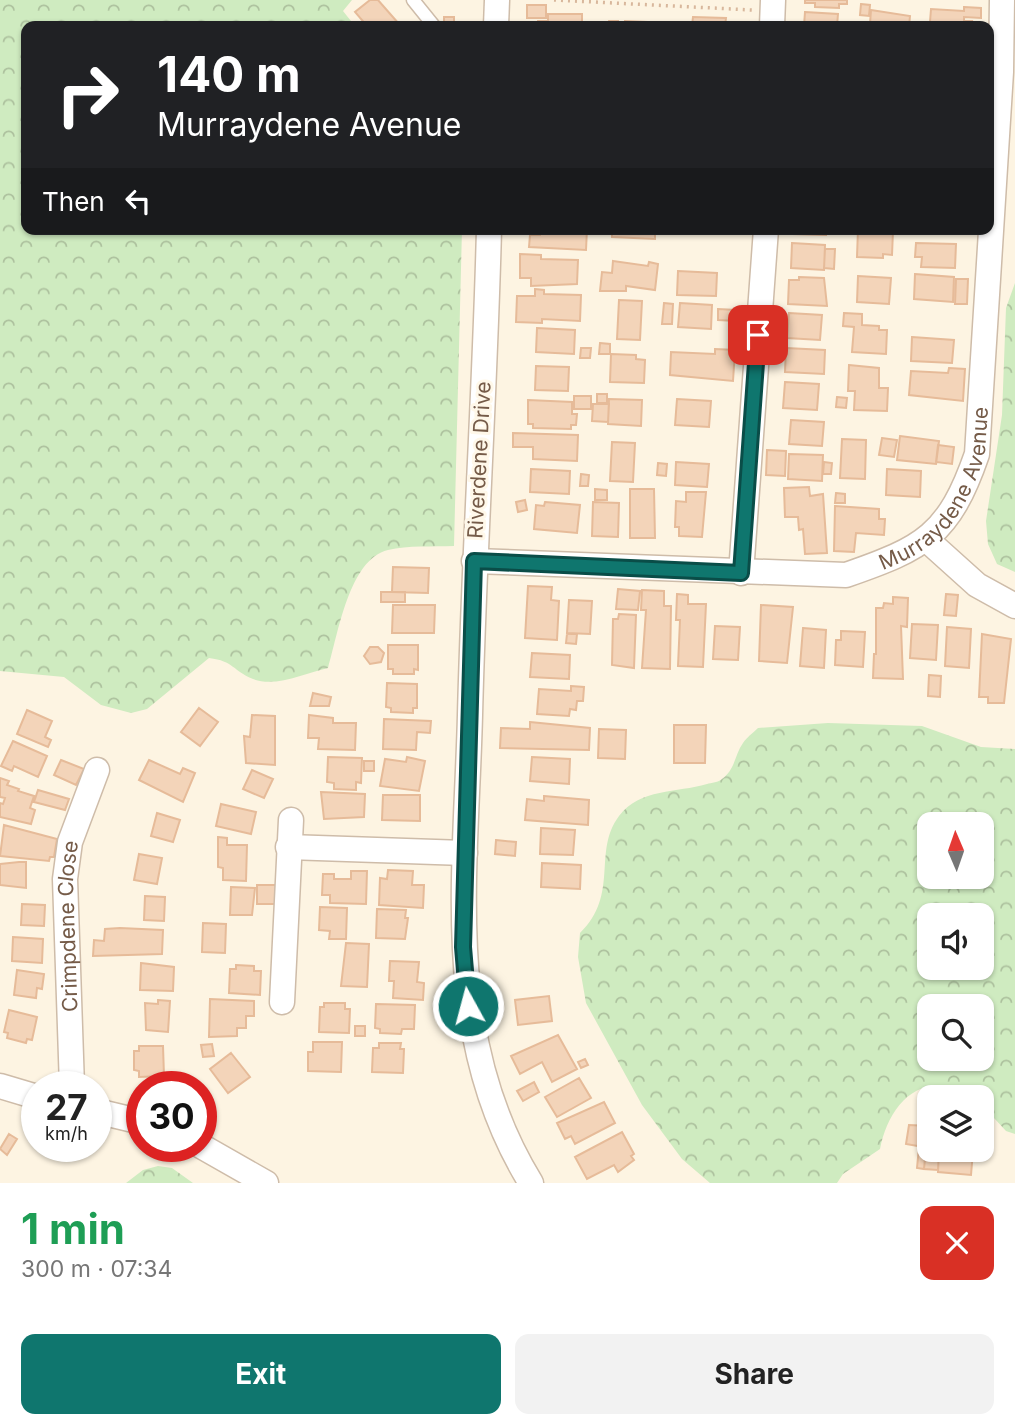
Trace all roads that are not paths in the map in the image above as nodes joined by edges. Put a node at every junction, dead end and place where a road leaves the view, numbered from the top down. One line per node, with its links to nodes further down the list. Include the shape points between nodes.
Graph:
1 (413, 0): 4 (lane)
2 (497, 0): 5 (street)
3 (1002, 0): 6 (street, Murraydene Avenue)
4 (431, 21)
5 (496, 21)
6 (1008, 73): 9 (street, Murraydene Avenue, via 976,453 962,497)
7 (489, 235): 10 (street, Riverdene Drive)
8 (766, 235): 11 (street)
9 (927, 540): 11 (street, Murraydene Avenue, via 903,555 846,575); 12 (street, via 977,585)
10 (474, 561): 11 (street, Murraydene Avenue); 16 (street, Riverdene Drive)
11 (741, 573)
12 (1015, 606)
13 (97, 770): 18 (street, Crimpdene Close, via 70,842 65,879)
14 (291, 820): 15 (street)
15 (288, 847): 16 (street); 17 (street)
16 (465, 853): 23 (street, Riverdene Drive, via 463,947 472,1031 483,1076 514,1157)
17 (282, 1002)
18 (71, 1071)
19 (0, 1086): 20 (street)
20 (21, 1092)
21 (217, 1155): 22 (street)
22 (266, 1183)
23 (531, 1183)

